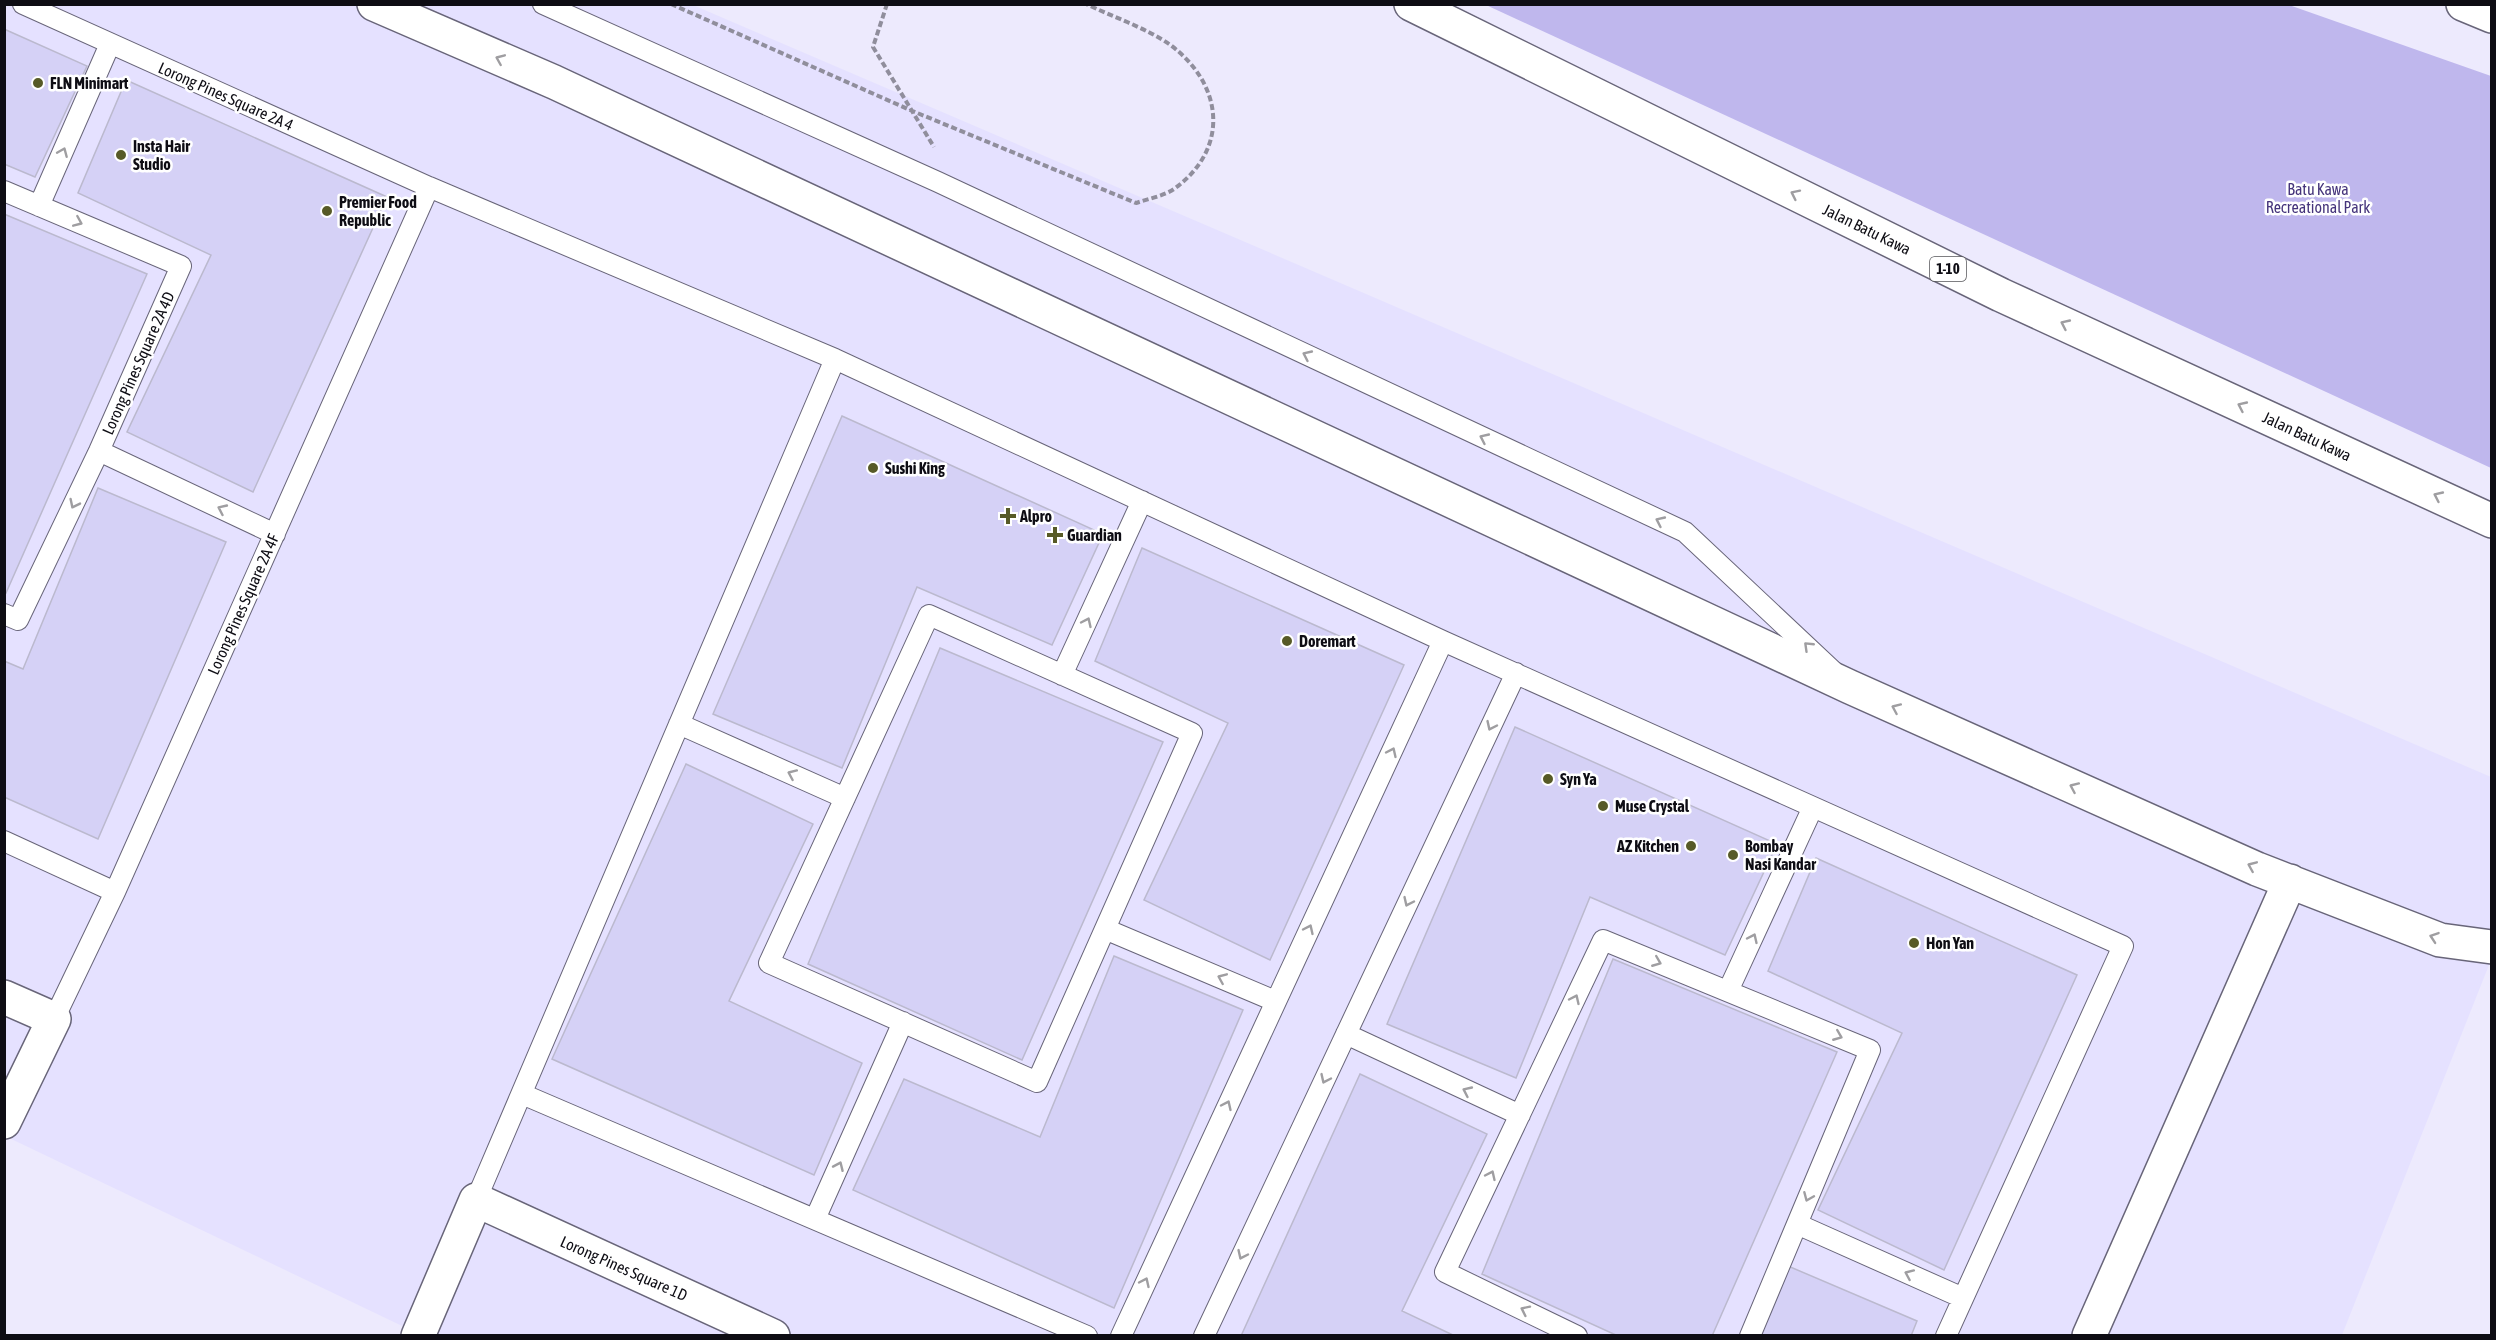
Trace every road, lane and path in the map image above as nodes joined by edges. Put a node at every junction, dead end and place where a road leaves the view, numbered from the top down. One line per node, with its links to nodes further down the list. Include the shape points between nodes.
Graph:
1 (23, 4): 10 (lane, Lorong Pines Square 2A 4)
2 (374, 4): 25 (main road, one-way to 2, via 554,82)
3 (543, 4): 12 (lane)
4 (671, 4): 11 (path)
5 (887, 4): 11 (path, via 873,47)
6 (1086, 4): 11 (path, via 1168,44 1194,68 1209,96 1215,127 1202,164 1173,190 1136,203)
7 (1410, 4): 19 (main road, Jalan Batu Kawa / 1-10, one-way to 7, via 2001,295)
8 (2463, 4): 9 (main road)
9 (2492, 16)
10 (110, 44): 13 (lane, Lorong Pines Square 2A 4); 15 (lane, one-way to 10)
11 (910, 110): 12 (path, via 934,146)
12 (938, 182): 25 (lane, one-way to 12, via 1684,532)
13 (429, 187): 16 (lane, Lorong Pines Square 2A 4); 20 (lane, Lorong Pines Square 2A 4F)
14 (4, 191): 15 (lane, Lorong Pines Square 2A 4D)
15 (39, 206): 17 (lane, Lorong Pines Square 2A 4D, one-way to 17, via 181,266)
16 (835, 358): 18 (lane, Lorong Pines Square 2A 4); 26 (lane)
17 (99, 451): 20 (lane, one-way to 17); 21 (lane, Lorong Pines Square 2A 4D, one-way to 21, via 18,620)
18 (1142, 501): 22 (lane, Lorong Pines Square 2A 4); 24 (lane, one-way to 18)
19 (2492, 521)
20 (275, 534): 31 (lane, Lorong Pines Square 2A 4F)
21 (4, 614)
22 (1443, 641): 23 (lane, Lorong Pines Square 2A 4); 36 (lane, one-way to 22)
23 (1516, 673): 28 (lane, Lorong Pines Square 2A 4); 39 (lane, one-way to 39)
24 (1062, 675): 27 (lane, via 929,615); 32 (lane, via 1192,733)
25 (1850, 687): 30 (main road, one-way to 25)
26 (679, 724): 27 (lane, one-way to 26); 40 (lane)
27 (845, 798): 38 (lane, via 769,963)
28 (1814, 807): 34 (lane, one-way to 28); 46 (lane, Lorong Pines Square 2A 4, via 2123,946)
29 (4, 841): 31 (lane)
30 (2290, 881): 33 (main road, one-way to 30, via 2440,940); 55 (main road)
31 (115, 892): 37 (lane, Lorong Pines Square 2A 4F)
32 (1105, 929): 36 (lane, one-way to 32); 38 (lane, via 1037,1082)
33 (2492, 947)
34 (1728, 991): 41 (lane, one-way to 34, via 1603,940); 45 (lane, one-way to 45, via 1870,1050)
35 (4, 997): 37 (main road)
36 (1275, 1001): 50 (lane, one-way to 36)
37 (54, 1019): 42 (main road)
38 (903, 1022): 44 (lane, one-way to 38)
39 (1346, 1034): 41 (lane, one-way to 39); 51 (lane, one-way to 51)
40 (522, 1094): 43 (lane); 44 (lane)
41 (1520, 1115): 52 (lane, one-way to 41, via 1445,1272)
42 (4, 1122)
43 (476, 1200): 47 (main road); 48 (main road, Lorong Pines Square 1D)
44 (815, 1220): 49 (lane)
45 (1797, 1224): 46 (lane, one-way to 45); 53 (lane)
46 (1963, 1298): 54 (lane)
47 (417, 1335)
48 (773, 1335)
49 (1087, 1335)
50 (1121, 1335)
51 (1204, 1335)
52 (1577, 1335)
53 (1750, 1335)
54 (1946, 1335)
55 (2089, 1335)

